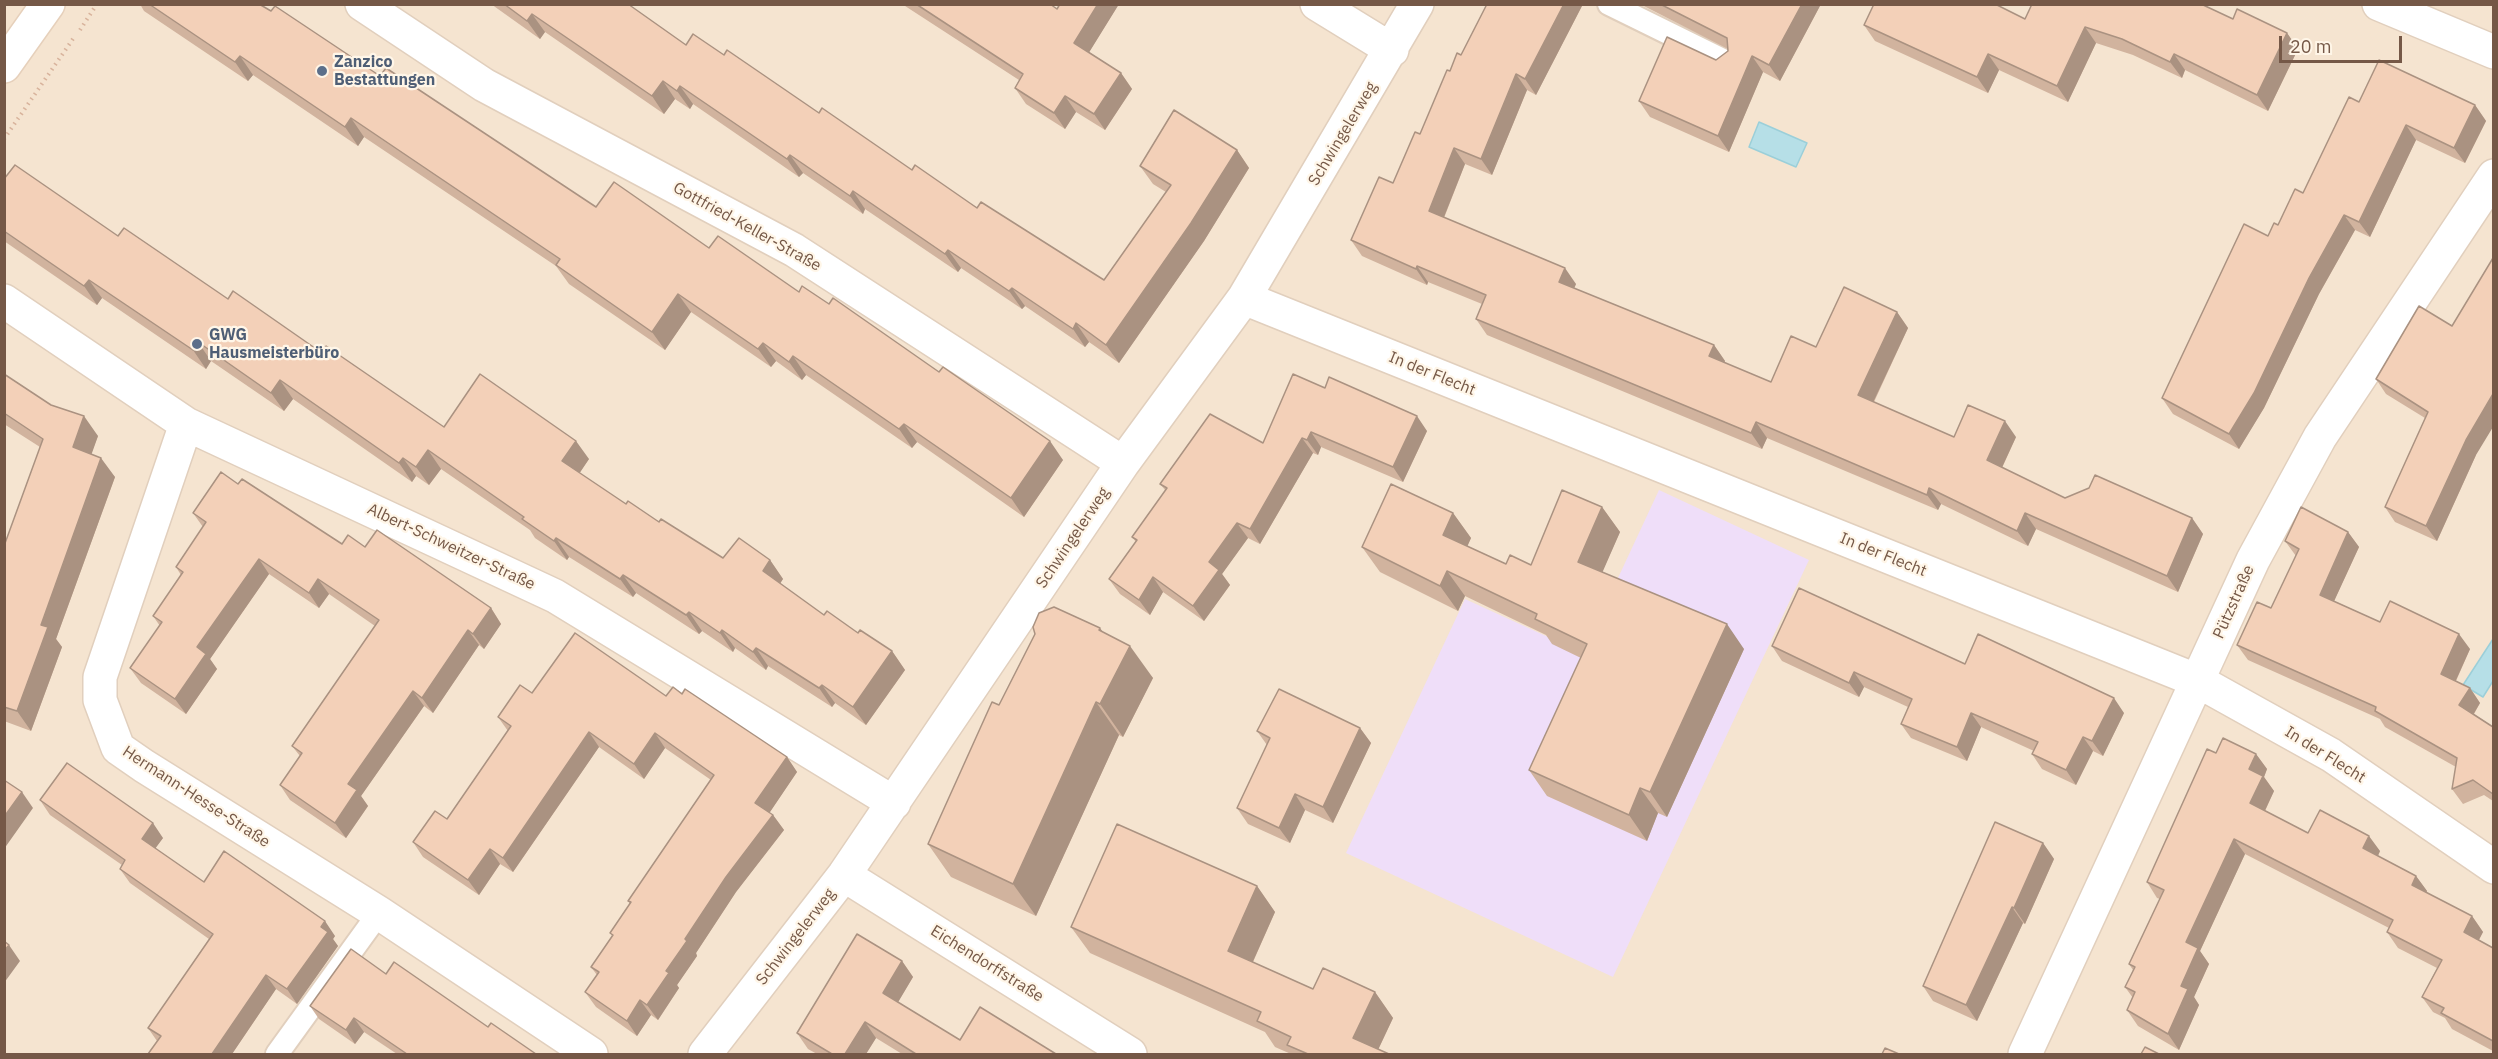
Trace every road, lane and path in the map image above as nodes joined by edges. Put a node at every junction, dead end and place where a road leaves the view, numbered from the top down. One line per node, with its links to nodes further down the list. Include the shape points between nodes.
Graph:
1 (48, 4): 11 (street)
2 (97, 4): 12 (path)
3 (362, 4): 17 (street, Gottfried-Keller-Straße, via 484,85 794,250)
4 (1317, 4): 8 (street)
5 (1417, 4): 8 (street, Schwingelerweg)
6 (1609, 4): 10 (lane)
7 (2379, 4): 9 (street)
8 (1392, 50): 14 (street, Schwingelerweg)
9 (2493, 52)
10 (1727, 62)
11 (4, 66)
12 (4, 139)
13 (2493, 176): 18 (street, Pützstraße, via 2320,437 2253,560)
14 (1244, 298): 17 (street, Schwingelerweg); 18 (street, In der Flecht)
15 (4, 301): 16 (street, Albert-Schweitzer-Straße)
16 (186, 423): 19 (street, Albert-Schweitzer-Straße, via 555,596); 22 (street, Hermann-Hesse-Straße, via 100,677 100,700 106,720 118,748)
17 (1124, 463): 19 (street, Schwingelerweg)
18 (2198, 681): 20 (street, In der Flecht, via 2331,755); 27 (street, Pützstraße)
19 (894, 803): 21 (street, Schwingelerweg)
20 (2493, 867)
21 (844, 874): 25 (street, Schwingelerweg); 26 (street, Eichendorffstraße)
22 (379, 913): 23 (lane); 24 (street, Hermann-Hesse-Straße)
23 (276, 1054)
24 (591, 1054)
25 (705, 1054)
26 (1130, 1054)
27 (2025, 1054)

